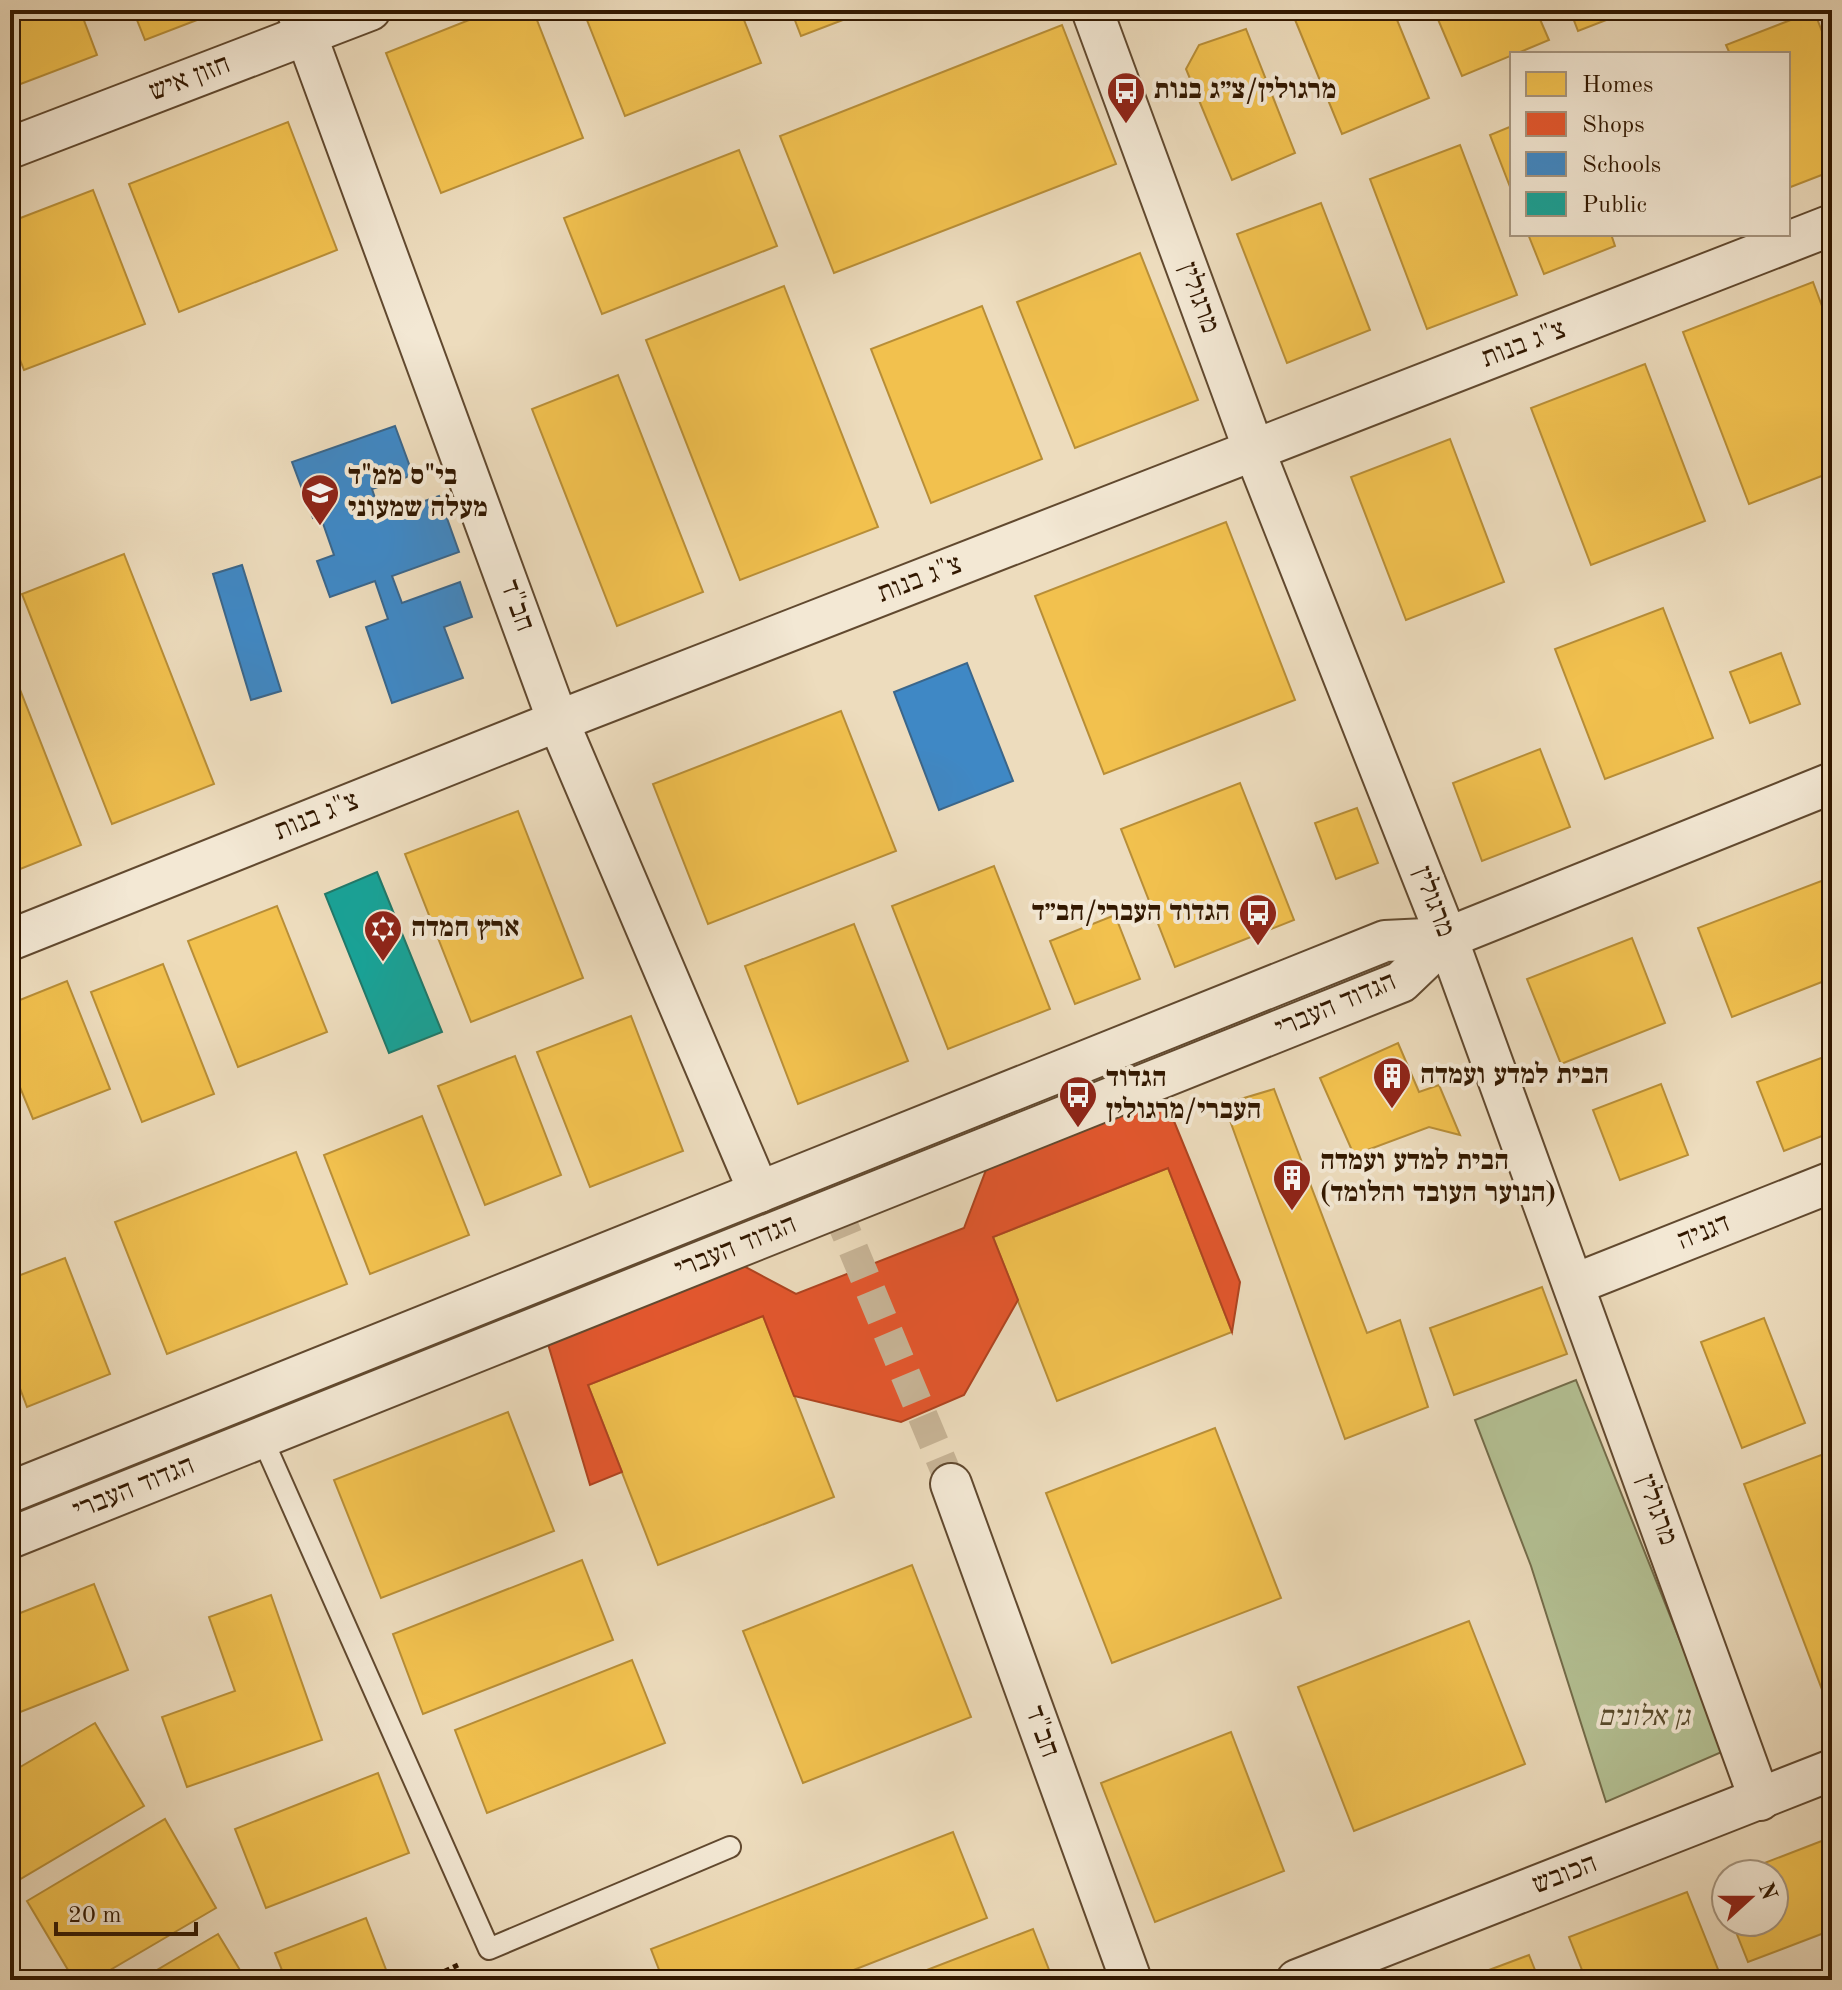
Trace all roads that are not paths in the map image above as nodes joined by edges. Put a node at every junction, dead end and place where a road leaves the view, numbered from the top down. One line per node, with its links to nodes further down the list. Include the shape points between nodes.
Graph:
1 (370, 10): 3 (street, חזון איש)
2 (1096, 11): 6 (street, מרגולין)
3 (302, 22): 4 (street, חזון איש); 7 (street, חב"ד)
4 (10, 148)
5 (1832, 225): 6 (street, צ"ג בנות)
6 (1254, 450): 7 (street, צ"ג בנות); 9 (street, מרגולין)
7 (558, 721): 10 (street, צ"ג בנות); 12 (street, חב"ד)
8 (1832, 783): 9 (street, הגדוד העברי)
9 (1447, 938): 12 (street, הגדוד העברי, via 1385,941); 13 (street, מרגולין); 15 (street, הגדוד העברי, via 1401,982)
10 (10, 940)
11 (1832, 1182): 13 (street, דגניה)
12 (759, 1192): 14 (street, הגדוד העברי)
13 (1575, 1284): 20 (street, מרגולין)
14 (244, 1398): 15 (lane); 17 (street, הגדוד העברי)
15 (261, 1438): 18 (street, הגדוד העברי); 21 (lane, via 489,1949)
16 (951, 1484): 22 (street, חב"ד)
17 (10, 1492)
18 (10, 1538)
19 (1832, 1770): 20 (street, הכובש)
20 (1760, 1800): 23 (street, הכובש)
21 (730, 1847)
22 (1131, 1980)
23 (1297, 1980)

